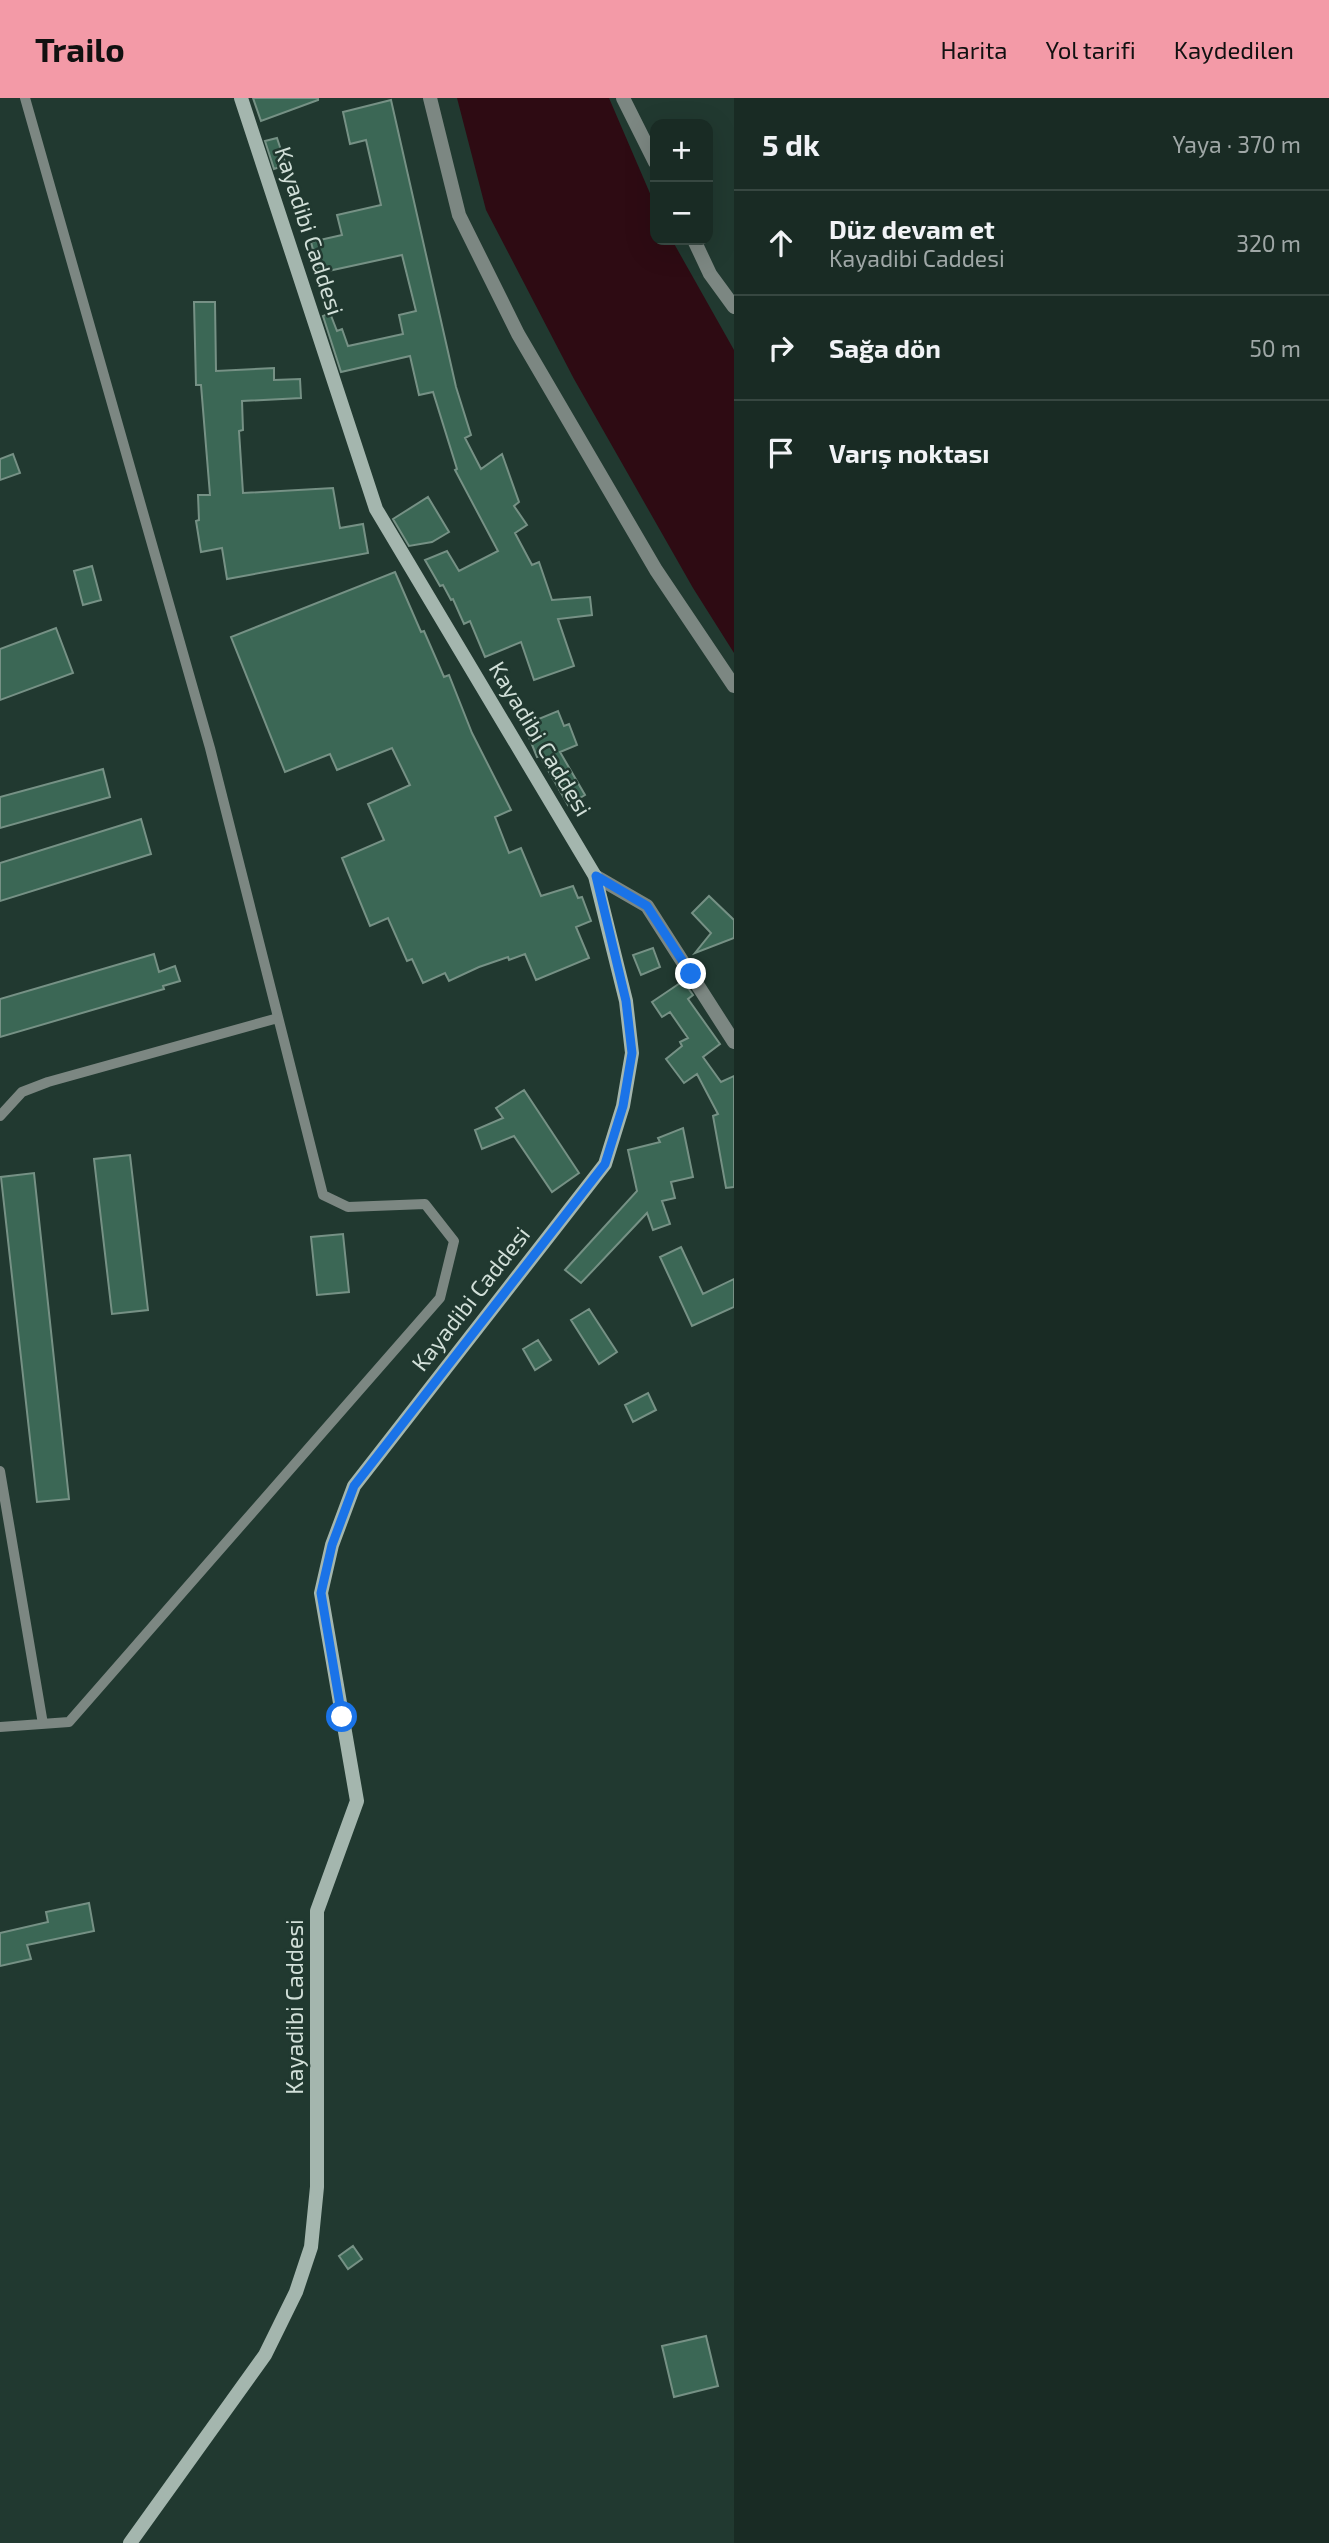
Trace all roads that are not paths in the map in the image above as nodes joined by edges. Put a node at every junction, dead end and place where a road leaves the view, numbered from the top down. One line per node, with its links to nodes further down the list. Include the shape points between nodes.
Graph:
1 (25, 98): 10 (lane, via 210,748)
2 (241, 98): 9 (street, Kayadibi Caddesi, via 376,509)
3 (430, 98): 8 (street, via 459,215 518,334 656,570)
4 (623, 98): 5 (street)
5 (650, 152)
6 (696, 245): 7 (street)
7 (734, 307)
8 (734, 686)
9 (596, 876): 11 (street, via 647,906); 16 (street, Kayadibi Caddesi, via 626,1001 632,1053 623,1106 605,1164 354,1486 332,1545 321,1593 357,1801 317,1911 317,2187 311,2247 296,2292 265,2355)
10 (278, 1017): 12 (lane, via 48,1082 22,1092); 14 (lane, via 323,1195 348,1207 425,1203 454,1241 440,1298 69,1722)
11 (734, 1042)
12 (0, 1116)
13 (0, 1471): 14 (lane)
14 (43, 1724): 15 (lane)
15 (0, 1727)
16 (130, 2543)

